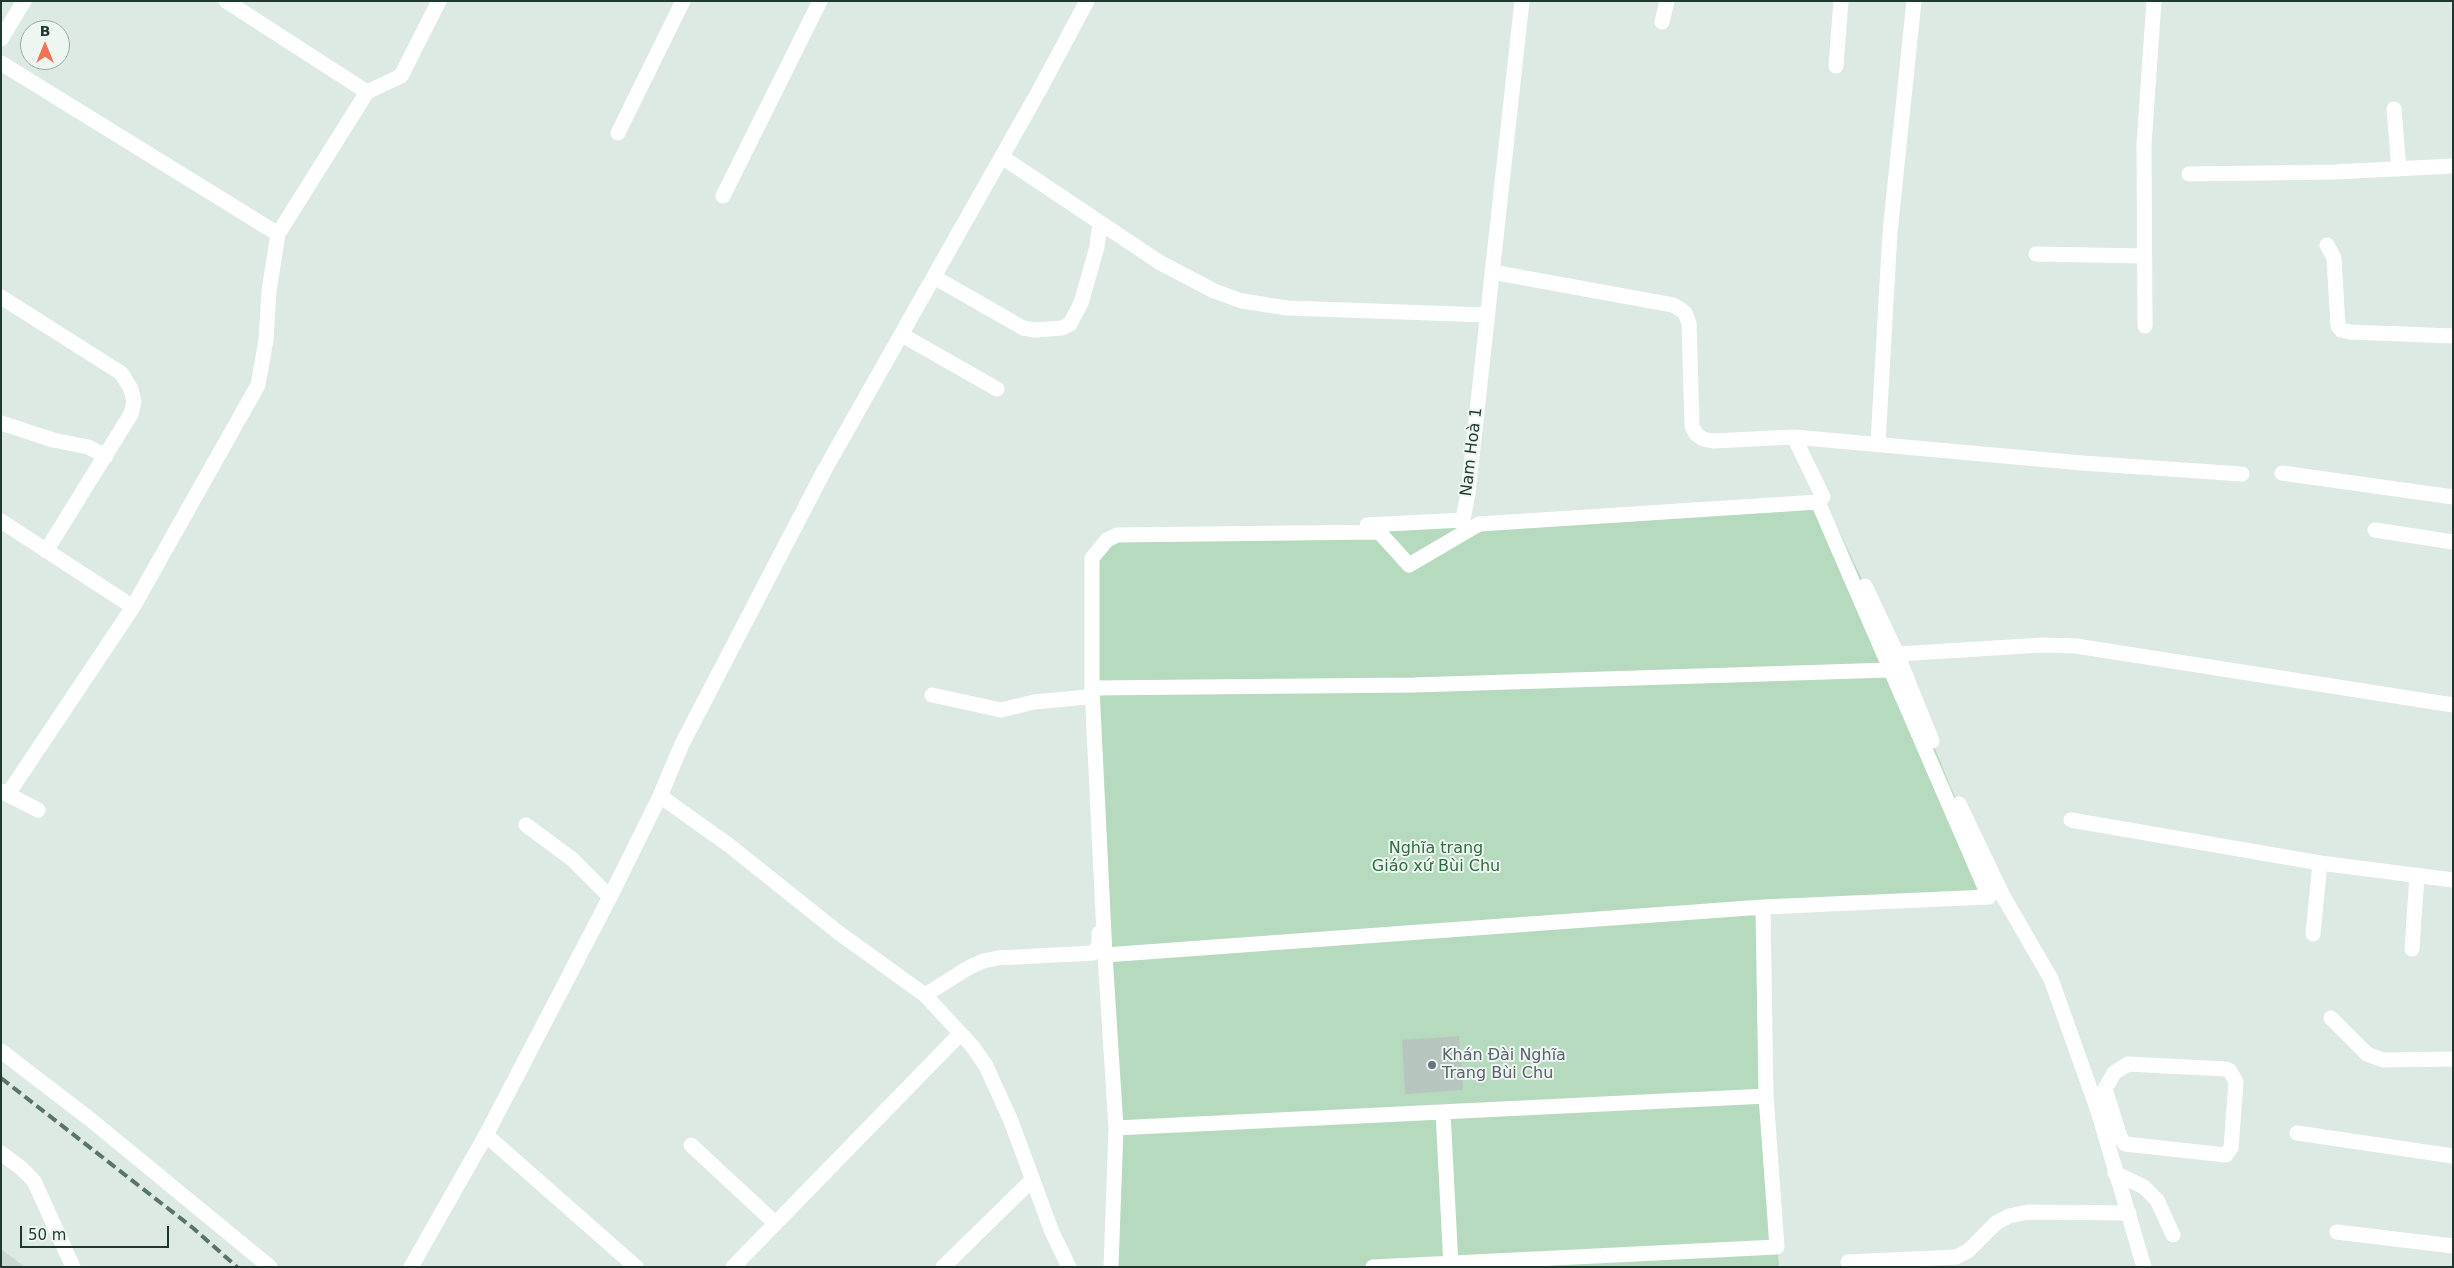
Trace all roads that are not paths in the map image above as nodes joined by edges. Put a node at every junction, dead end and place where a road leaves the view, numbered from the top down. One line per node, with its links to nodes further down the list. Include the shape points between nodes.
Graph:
1 (24, 1): 13 (street)
2 (226, 1): 16 (street)
3 (439, 1): 16 (street, via 401,76)
4 (683, 1): 18 (street)
5 (820, 1): 23 (street)
6 (1087, 1): 19 (street)
7 (1522, 1): 29 (street, Nam Hoà 1)
8 (1667, 1): 12 (street)
9 (1841, 1): 15 (street)
10 (1914, 1): 39 (street, via 1890,232)
11 (2154, 1): 28 (street, via 2144,144)
12 (1662, 22)
13 (1, 39)
14 (1, 63): 25 (street)
15 (1836, 66)
16 (367, 92): 25 (street)
17 (2394, 109): 21 (street)
18 (618, 133)
19 (1002, 157): 24 (street); 30 (street)
20 (2453, 166): 21 (street)
21 (2399, 169): 22 (street)
22 (2189, 174)
23 (723, 196)
24 (1100, 222): 30 (street, via 1097,246 1081,303 1070,324 1062,328 1023,328); 32 (street, via 1159,262 1214,291 1242,301 1287,308)
25 (278, 234): 50 (street, via 258,385)
26 (2327, 244): 35 (street, via 2334,258 2338,326 2341,330)
27 (2036, 254): 28 (street)
28 (2144, 256): 33 (street)
29 (1492, 272): 32 (street, Nam Hoà 1); 38 (street, via 1673,305 1685,313 1688,323 1692,426 1696,434 1713,441)
30 (934, 277): 34 (street)
31 (1, 297): 40 (street, via 113,368 131,389 134,402 131,414)
32 (1488, 315): 45 (street, Nam Hoà 1)
33 (2145, 326)
34 (902, 335): 36 (street); 57 (street, via 820,480 682,744)
35 (2453, 336)
36 (997, 389)
37 (1, 423): 40 (street, via 53,440 88,447)
38 (1794, 437): 39 (street); 43 (street)
39 (1878, 443): 42 (street, via 2082,463)
40 (106, 456): 49 (street)
41 (2282, 473): 44 (street)
42 (2242, 474)
43 (1823, 497): 45 (street); 51 (street)
44 (2453, 497)
45 (1463, 520): 53 (street, Nam Hoà 1, via 1116,531 1102,537 1087,555 1084,586)
46 (1, 521): 49 (street)
47 (2375, 530): 48 (street)
48 (2453, 542)
49 (46, 551): 50 (street)
50 (133, 607): 56 (street)
51 (1897, 654): 55 (street, via 2035,645 2076,646); 76 (street, via 1950,786 2003,896 2051,978)
52 (1890, 670): 53 (street); 53 (street, via 1818,502 1479,524 1409,565 1378,532 1117,535 1099,547 1092,558); 65 (street, via 1989,898)
53 (1090, 693): 54 (street, via 1001,710); 68 (street); 69 (street, via 1099,931 1096,950 1086,955 998,958 968,968)
54 (932, 695)
55 (2453, 705)
56 (5, 793): 58 (street)
57 (660, 796): 64 (street); 69 (street)
58 (38, 810)
59 (2071, 820): 61 (street)
60 (526, 825): 64 (street, via 572,859)
61 (2320, 863): 62 (street); 66 (street)
62 (2417, 876): 63 (street); 67 (street)
63 (2453, 880)
64 (610, 898): 80 (street)
65 (1763, 907): 68 (street); 75 (street)
66 (2313, 934)
67 (2412, 949)
68 (1105, 955): 78 (street)
69 (925, 995): 71 (street)
70 (2331, 1018): 73 (street, via 2367,1054 2383,1060)
71 (960, 1034): 85 (street, via 986,1066); 87 (street)
72 (1, 1051): 95 (street, via 91,1120)
73 (2453, 1059)
74 (2105, 1089): 74 (street, via 2114,1073 2128,1064 2230,1071 2236,1082 2229,1152 2226,1155 2125,1144); 76 (street)
75 (1766, 1096): 77 (street); 91 (street, via 1777,1247)
76 (2098, 1111): 84 (street)
77 (1443, 1112): 78 (street); 93 (street)
78 (1116, 1128): 101 (street)
79 (2297, 1133): 83 (street)
80 (486, 1135): 96 (street); 97 (street)
81 (690, 1145): 87 (street)
82 (1, 1153): 94 (street, via 34,1181)
83 (2453, 1156)
84 (2115, 1173): 86 (street); 89 (street, via 2144,1186 2157,1200)
85 (1032, 1180): 99 (street); 100 (street)
86 (2130, 1214): 92 (street, via 2028,1212 1996,1223 1956,1257); 103 (street)
87 (775, 1223): 98 (street)
88 (2337, 1232): 90 (street)
89 (2173, 1236)
90 (2453, 1246)
91 (1616, 1261): 93 (street)
92 (1848, 1262)
93 (1451, 1265): 102 (street)
94 (73, 1267)
95 (270, 1267)
96 (411, 1267)
97 (636, 1267)
98 (733, 1267)
99 (943, 1267)
100 (1068, 1267)
101 (1111, 1267)
102 (1373, 1267)
103 (2144, 1267)

